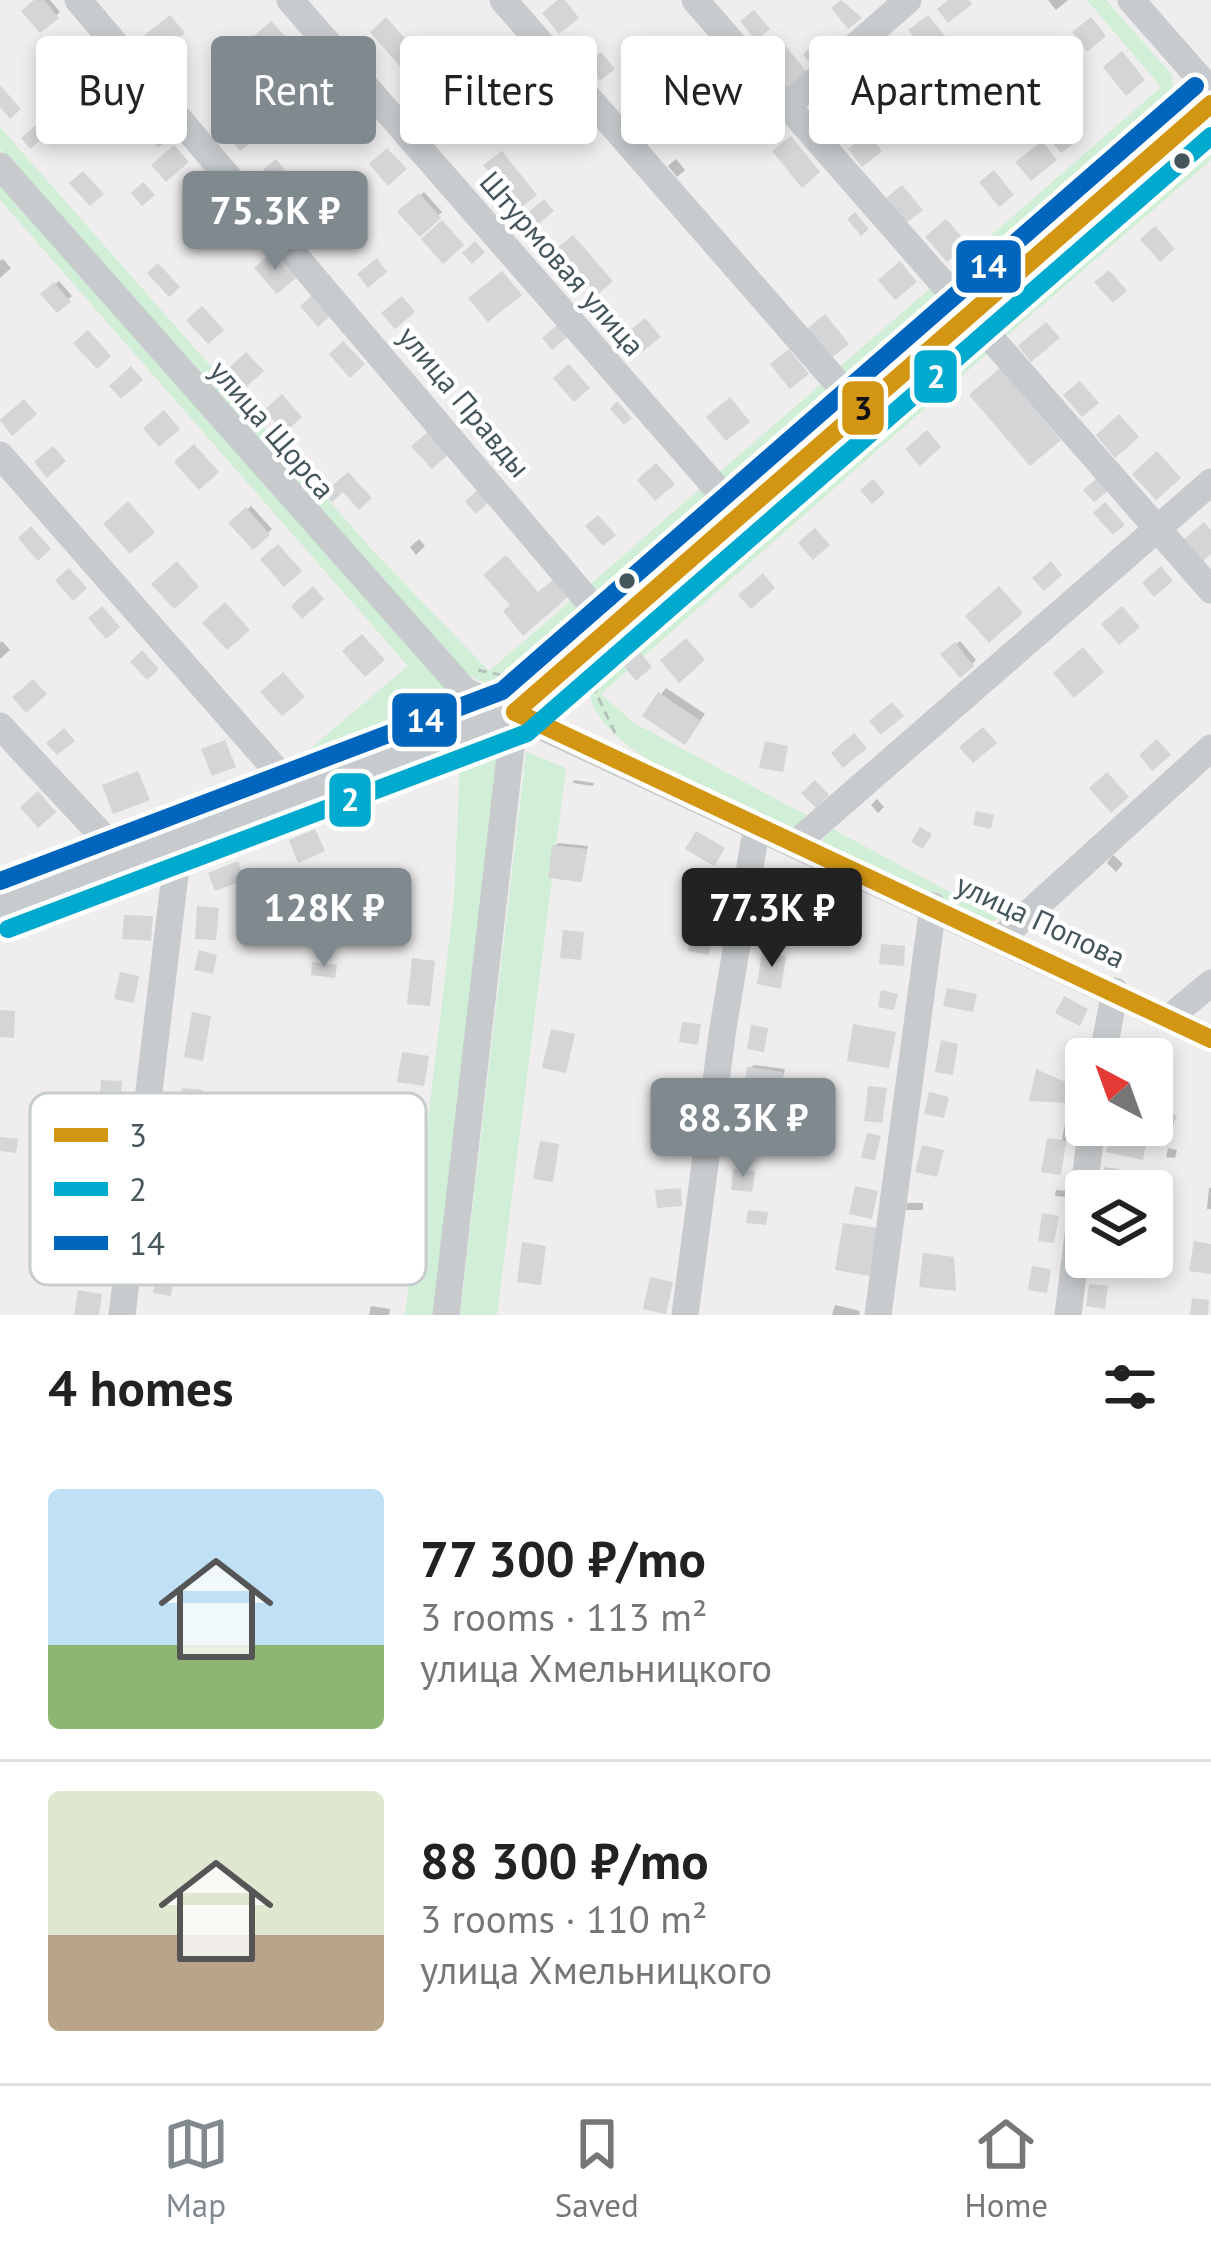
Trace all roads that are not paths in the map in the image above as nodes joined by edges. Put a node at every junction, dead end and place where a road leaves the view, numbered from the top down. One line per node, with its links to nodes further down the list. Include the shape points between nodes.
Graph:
1 (78, 0): 18 (street, улица Правды)
2 (290, 0): 15 (street, Штурмовая улица)
3 (503, 0): 12 (street)
4 (695, 0): 9 (street)
5 (908, 0): 9 (street)
6 (1131, 0): 7 (street)
7 (1211, 92)
8 (1211, 104): 11 (street)
9 (788, 105): 11 (street)
10 (0, 166): 19 (street, улица Щорса, via 394,616 465,691)
11 (978, 327): 12 (street); 16 (street)
12 (861, 410): 15 (street)
13 (0, 455): 22 (street)
14 (1211, 482): 16 (street)
15 (740, 515): 18 (street)
16 (1160, 528): 17 (street); 25 (street)
17 (1211, 590)
18 (611, 628): 19 (street)
19 (515, 712): 22 (street); 23 (street, улица Попова); 39 (street)
20 (0, 726): 26 (street)
21 (1211, 748): 29 (street)
22 (299, 796): 24 (street)
23 (757, 825): 25 (street, улица Попова); 40 (street)
24 (179, 842): 26 (street); 35 (street)
25 (796, 842): 27 (street, улица Попова)
26 (125, 860): 28 (street)
27 (933, 906): 29 (street, улица Попова); 41 (street)
28 (0, 907)
29 (1001, 938): 31 (street, улица Попова)
30 (1211, 982): 32 (street)
31 (1115, 991): 32 (street, улица Попова); 33 (street)
32 (1169, 1018): 34 (street, улица Попова)
33 (1106, 1038)
34 (1211, 1040)
35 (149, 1093)
36 (1089, 1146): 42 (street)
37 (126, 1285): 38 (street)
38 (122, 1315)
39 (446, 1315)
40 (685, 1315)
41 (878, 1315)
42 (1068, 1315)

